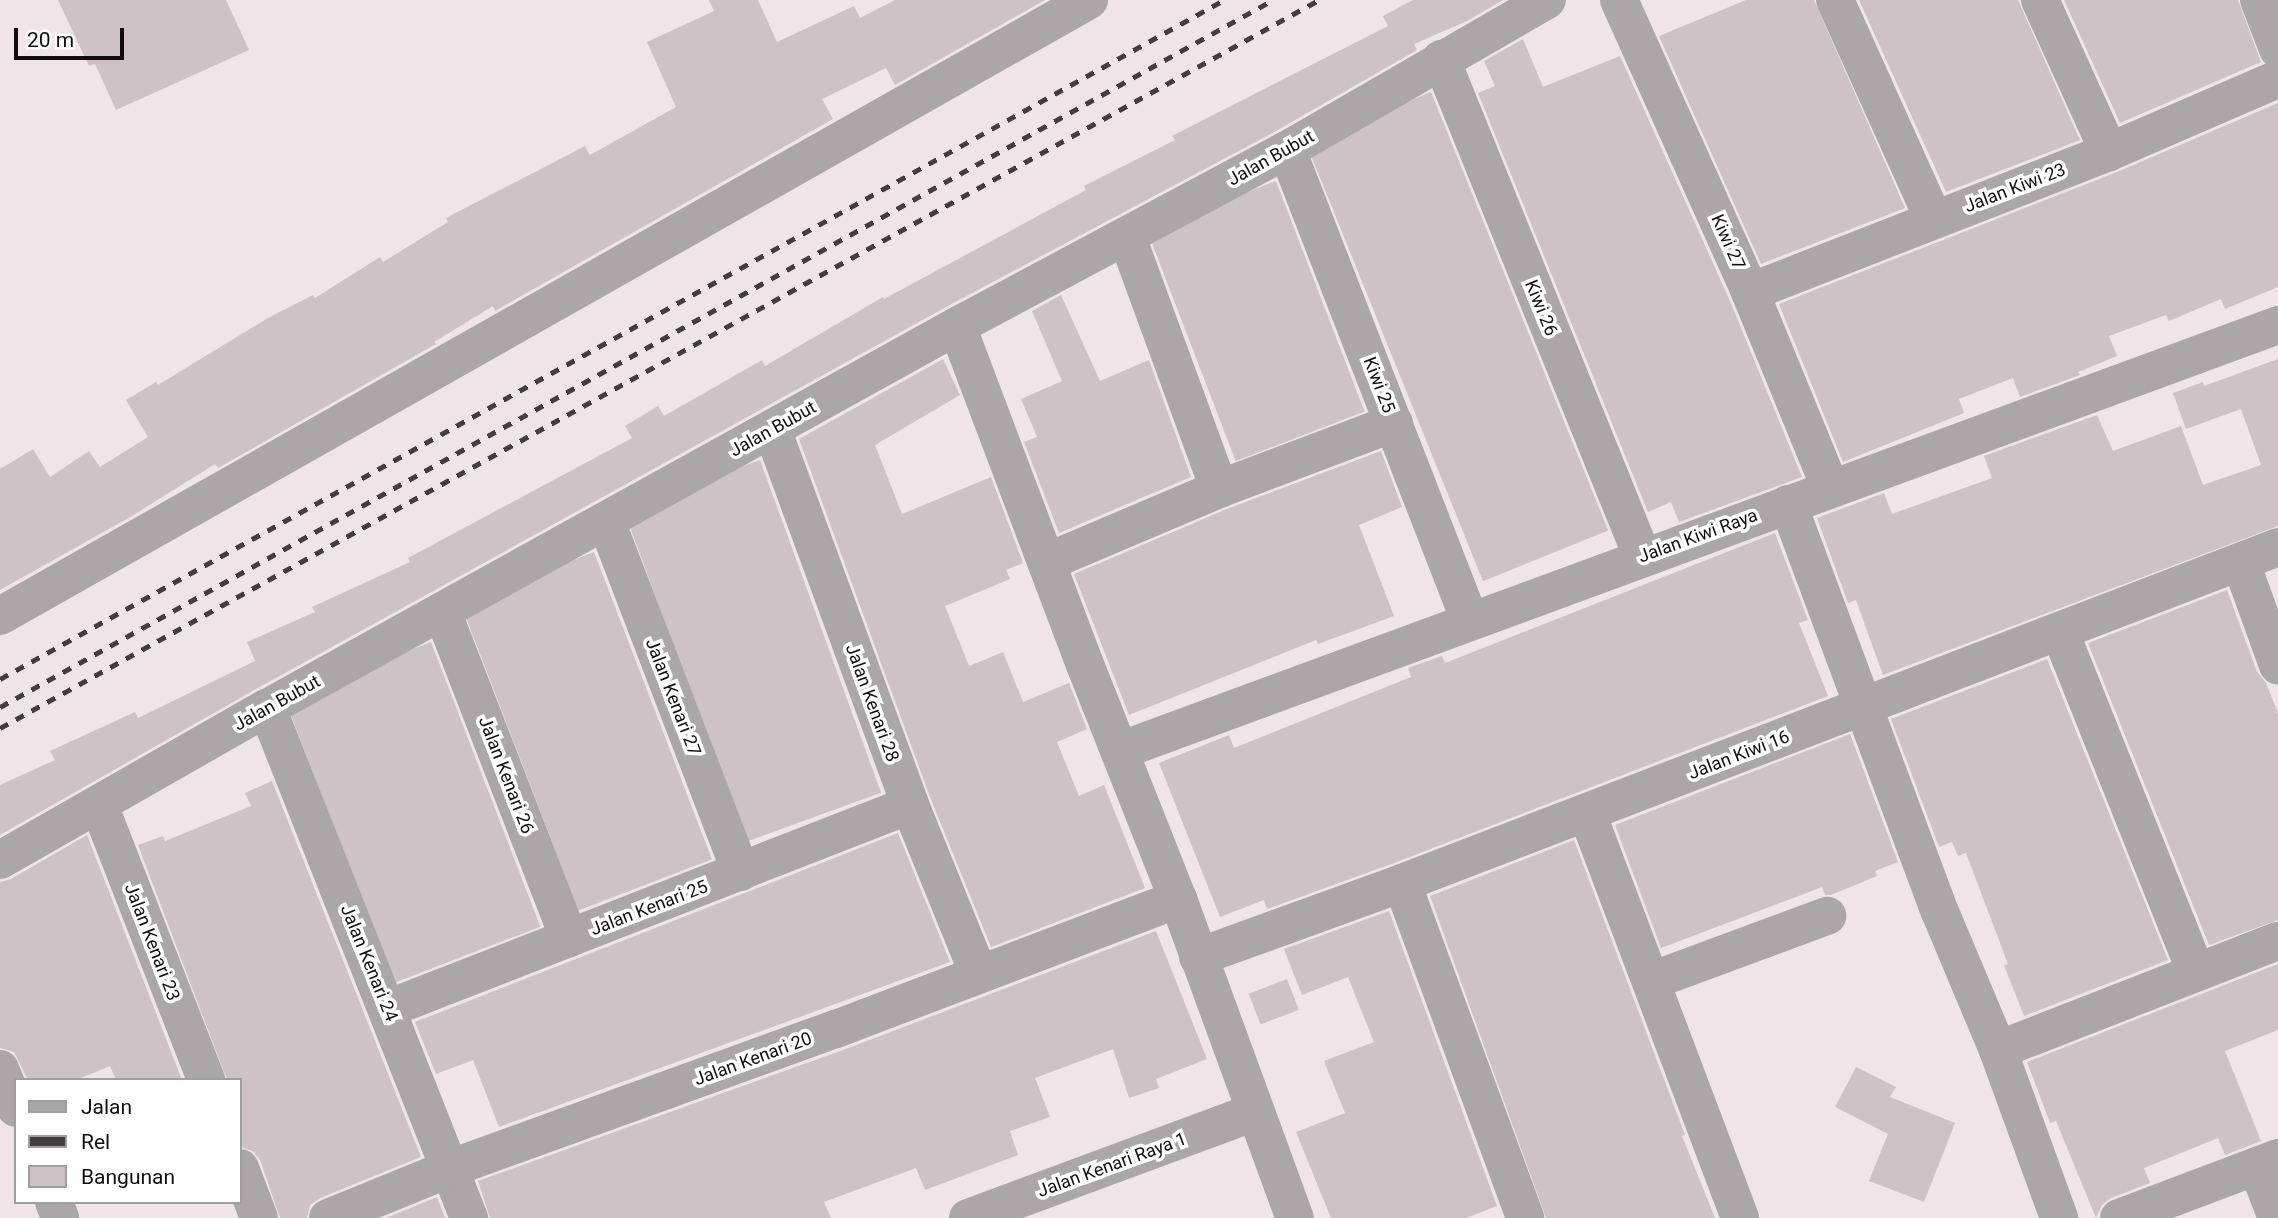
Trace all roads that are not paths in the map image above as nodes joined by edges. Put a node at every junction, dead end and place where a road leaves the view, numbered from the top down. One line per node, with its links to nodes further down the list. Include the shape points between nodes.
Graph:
1 (1089, 0): 28 (street)
2 (1547, 0): 8 (street, Jalan Bubut)
3 (1619, 0): 14 (street, Kiwi 27)
4 (1835, 0): 12 (street)
5 (2040, 0): 11 (street)
6 (2259, 0): 7 (street)
7 (2278, 49)
8 (1441, 59): 10 (street, Jalan Bubut); 24 (street, Kiwi 26)
9 (2278, 79): 11 (street, Jalan Kiwi 23)
10 (1287, 149): 13 (street, Jalan Bubut); 17 (street, Kiwi 25)
11 (2109, 152): 12 (street, Jalan Kiwi 23)
12 (1934, 220): 14 (street, Jalan Kiwi 23)
13 (1127, 237): 16 (street, Jalan Bubut); 20 (street)
14 (1750, 292): 19 (street, Kiwi 27)
15 (2278, 325): 19 (street, Jalan Kiwi Raya)
16 (957, 326): 18 (street, Jalan Bubut); 25 (street)
17 (1394, 423): 20 (street); 29 (street, Kiwi 25)
18 (772, 429): 22 (street, Jalan Bubut); 36 (street, Jalan Kenari 28)
19 (1830, 487): 21 (street, Jalan Kiwi Raya)
20 (1219, 489): 25 (street)
21 (1788, 504): 24 (street, Jalan Kiwi Raya); 32 (street)
22 (606, 521): 27 (street, Jalan Bubut); 39 (street, Jalan Kenari 27)
23 (2278, 547): 26 (street, Jalan Kiwi 16)
24 (1642, 556): 29 (street, Jalan Kiwi Raya)
25 (1047, 562): 34 (street)
26 (2241, 563): 30 (street, Jalan Kiwi 16); 31 (street)
27 (442, 611): 33 (street, Jalan Bubut); 43 (street, Jalan Kenari 26)
28 (0, 616)
29 (1470, 621): 34 (street, Jalan Kiwi Raya)
30 (2060, 632): 32 (street, Jalan Kiwi 16); 46 (street)
31 (2278, 664)
32 (1866, 707): 37 (street, Jalan Kiwi 16); 50 (street, via 1940,912)
33 (267, 708): 35 (street, Jalan Bubut); 49 (street, Jalan Kenari 24)
34 (1119, 751): 41 (street)
35 (99, 805): 38 (street, Jalan Bubut); 52 (street, Jalan Kenari 23)
36 (910, 805): 39 (street, Jalan Kenari 25); 47 (street, Jalan Kenari 28)
37 (1587, 813): 40 (street, Jalan Kiwi 16); 48 (street)
38 (0, 860)
39 (741, 872): 43 (street, Jalan Kenari 25)
40 (1402, 883): 45 (street, Jalan Kiwi 16); 63 (street)
41 (1178, 899): 45 (street); 47 (street, Jalan Kenari 20)
42 (1827, 916): 48 (street)
43 (569, 938): 49 (street, Jalan Kenari 25)
44 (2278, 940): 46 (street)
45 (1198, 957): 54 (street)
46 (2196, 972): 50 (street)
47 (979, 975): 56 (street, Jalan Kenari 20)
48 (1651, 981): 64 (street)
49 (387, 1009): 56 (street, Jalan Kenari 24)
50 (1998, 1050): 65 (street)
51 (0, 1069): 53 (street)
52 (205, 1078)
53 (14, 1103)
54 (1255, 1112): 61 (street, Jalan Kenari Raya 1); 62 (street)
55 (2267, 1162): 66 (street); 67 (street)
56 (451, 1168): 59 (street, Jalan Kenari 20); 60 (street, Jalan Kenari 24)
57 (242, 1173): 58 (street)
58 (259, 1218)
59 (328, 1218)
60 (469, 1218)
61 (968, 1218)
62 (1295, 1218)
63 (1525, 1218)
64 (1740, 1218)
65 (2059, 1218)
66 (2119, 1218)
67 (2277, 1218)

